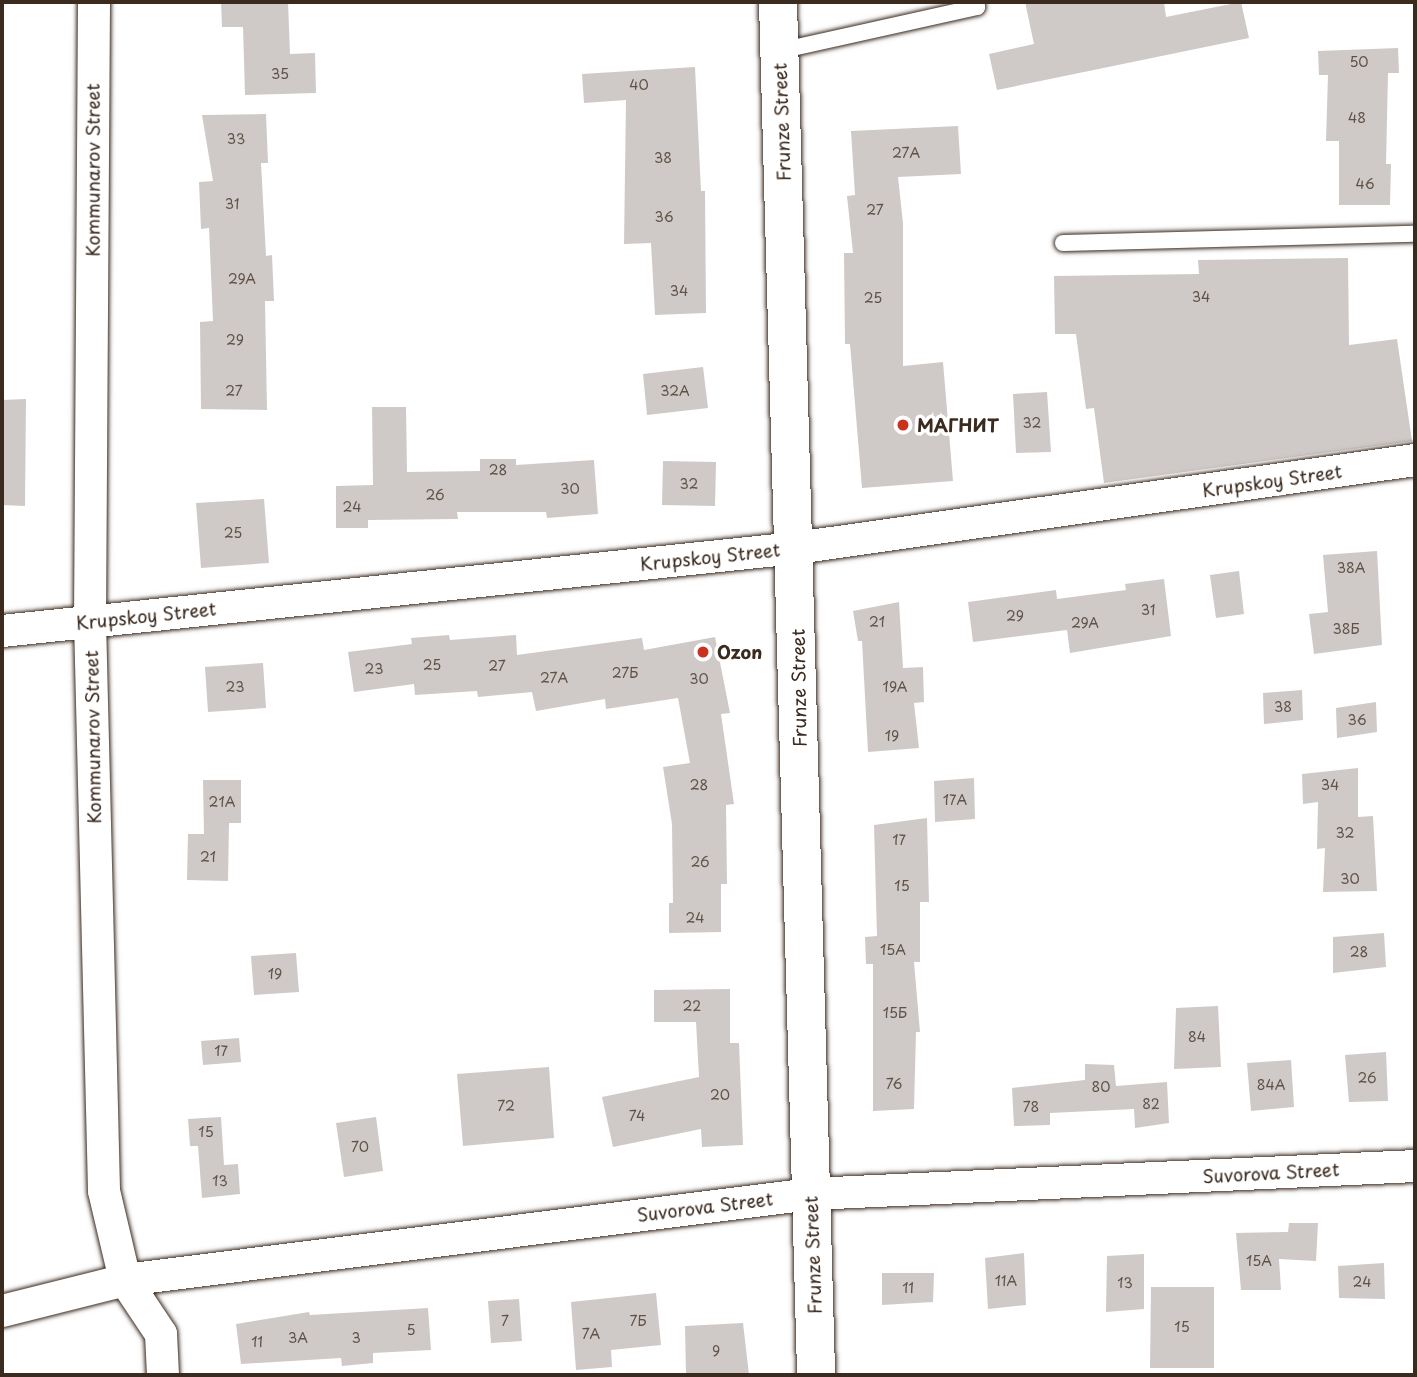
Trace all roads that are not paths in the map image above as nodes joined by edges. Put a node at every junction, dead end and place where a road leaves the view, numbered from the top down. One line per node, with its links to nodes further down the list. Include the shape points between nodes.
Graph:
1 (94, 2): 9 (street, Kommunarov Street)
2 (778, 2): 4 (main road, Frunze Street)
3 (976, 2): 4 (lane, via 977,7)
4 (779, 51): 8 (main road, Frunze Street)
5 (1415, 234): 6 (lane)
6 (1063, 243)
7 (1415, 460): 8 (street, Krupskoy Street)
8 (796, 548): 9 (street, Krupskoy Street); 12 (main road, Frunze Street)
9 (90, 621): 10 (street, Krupskoy Street); 13 (street, Kommunarov Street, via 104,1191)
10 (2, 631)
11 (1415, 1166): 12 (street, Suvorova Street)
12 (811, 1194): 13 (street, Suvorova Street); 16 (main road, Frunze Street)
13 (125, 1280): 14 (street, Suvorova Street); 15 (street, Kommunarov Street, via 161,1334)
14 (2, 1311)
15 (163, 1375)
16 (816, 1375)

